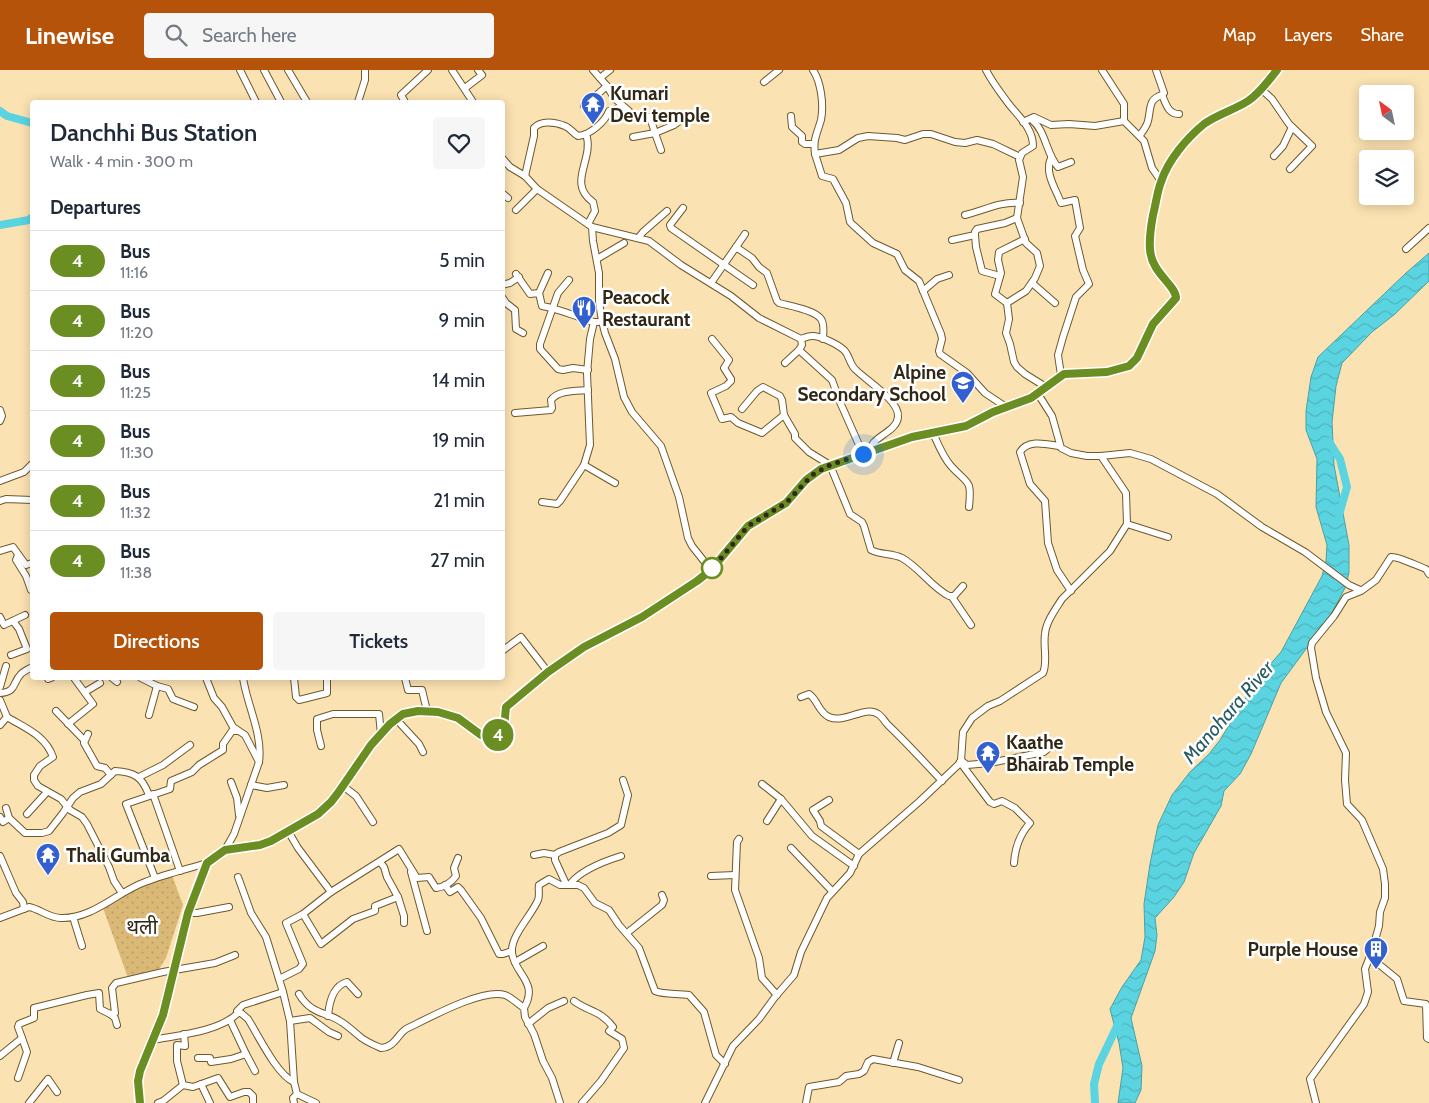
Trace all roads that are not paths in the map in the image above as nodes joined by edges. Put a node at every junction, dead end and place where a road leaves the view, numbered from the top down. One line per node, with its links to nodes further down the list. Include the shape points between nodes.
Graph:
1 (240, 70): 22 (street)
2 (264, 70): 23 (street)
3 (288, 70): 24 (street)
4 (365, 70): 25 (street)
5 (428, 70): 26 (street, via 401,96)
6 (452, 70): 19 (street)
7 (478, 70): 19 (street, via 482,75)
8 (592, 70): 16 (street)
9 (610, 70): 16 (street)
10 (779, 70): 17 (street)
11 (813, 70): 41 (street, via 818,81 822,113)
12 (986, 70): 35 (street)
13 (1102, 70): 34 (street, via 1124,104)
14 (1156, 70): 21 (street)
15 (1277, 70): 20 (main road)
16 (600, 78): 18 (street)
17 (764, 82)
18 (607, 86): 28 (street); 29 (street)
19 (465, 88): 27 (street)
20 (1261, 89): 36 (street); 51 (main road, via 1250,100 1215,117 1195,132 1177,153)
21 (1162, 95): 30 (street, via 1170,111); 39 (street, via 1153,99 1148,123)
22 (255, 100)
23 (280, 100)
24 (306, 100)
25 (359, 100)
26 (404, 100)
27 (471, 100)
28 (584, 106)
29 (623, 107): 37 (street, via 632,117 650,117); 38 (street, via 609,111)
30 (1179, 114)
31 (791, 116): 41 (street, via 792,127 802,136 802,142)
32 (682, 119): 37 (street)
33 (1031, 119): 34 (street, via 1058,126 1095,126); 35 (street); 46 (street, via 1038,125)
34 (1124, 121): 39 (street)
35 (1023, 122): 45 (street, via 1033,146)
36 (1292, 127): 44 (street); 49 (street, via 1312,146)
37 (655, 133): 40 (street); 42 (street)
38 (586, 134): 50 (street, via 578,136 559,125 537,125); 61 (street, via 589,149 581,188 584,196 593,202 595,210)
39 (1140, 135): 51 (street, via 1152,168)
40 (633, 136)
41 (814, 144): 43 (street)
42 (661, 150)
43 (815, 154): 45 (street, via 839,150 858,138 868,136 905,140 931,134 955,142 977,140 993,144); 81 (street, via 822,176 833,179 846,203 850,222 872,243 897,254 905,270 919,281)
44 (1274, 156)
45 (1020, 157): 55 (street, via 1023,177)
46 (1051, 158): 47 (street, via 1058,167); 96 (street, via 1048,173 1061,203 1075,200 1080,228 1075,236 1089,284 1076,297 1063,338 1058,355)
47 (1071, 162)
48 (506, 167): 50 (street)
49 (1290, 169)
50 (525, 176): 52 (street)
51 (1161, 181): 96 (main road, via 1149,248 1155,267 1176,294 1175,301 1153,324 1137,358 1129,366 1107,372)
52 (537, 188): 57 (street); 61 (street)
53 (505, 196): 54 (street)
54 (508, 198)
55 (1020, 203): 59 (street, via 992,206); 60 (street)
56 (684, 208): 72 (street, via 671,228)
57 (516, 210)
58 (667, 211): 65 (street)
59 (965, 216)
60 (1017, 218): 64 (street, via 977,229); 66 (street)
61 (590, 225): 65 (street); 71 (street)
62 (1429, 228): 70 (street)
63 (745, 234): 69 (street)
64 (975, 235): 67 (street); 75 (street, via 982,271)
65 (639, 237): 78 (street)
66 (1025, 239): 75 (street, via 999,252); 79 (street, via 1040,261)
67 (952, 240)
68 (624, 243): 71 (street)
69 (736, 247): 72 (street); 92 (street, via 767,274 780,304 821,318)
70 (1406, 249)
71 (597, 258): 87 (street)
72 (724, 264): 78 (street); 80 (street)
73 (548, 273): 82 (street)
74 (949, 276): 81 (street, via 937,278)
75 (1000, 276): 84 (street, via 995,294)
76 (569, 280): 86 (street, via 558,293)
77 (505, 283): 82 (street, via 517,275 530,294)
78 (710, 283): 91 (street, via 759,318)
79 (1032, 283): 84 (street); 85 (street)
80 (752, 285)
81 (923, 291): 100 (street, via 942,336 940,354)
82 (539, 293): 86 (street, via 542,306)
83 (505, 302): 89 (street, via 515,310 516,328)
84 (1007, 303): 97 (street, via 1009,319 1006,333 1014,362 1025,374)
85 (1055, 303)
86 (553, 307): 88 (street); 95 (street, via 540,349 558,369)
87 (602, 321): 88 (street); 124 (street, via 624,397 632,412 662,446 688,538)
88 (594, 322): 95 (street)
89 (523, 332)
90 (712, 339): 104 (street, via 729,360 724,368 731,381 711,393 722,419 731,417 762,433)
91 (801, 339): 92 (street, via 810,336); 93 (street)
92 (823, 339): 108 (street, via 844,350 855,370 895,405 897,422 872,443)
93 (799, 350): 94 (street); 108 (street, via 832,380)
94 (786, 363)
95 (588, 370): 98 (street)
96 (1061, 375): 97 (main road)
97 (1046, 387): 99 (main road)
98 (588, 390): 103 (street, via 554,396 551,410); 110 (street, via 591,437)
99 (1038, 394): 100 (main road); 107 (street, via 1054,421)
100 (1006, 407): 106 (main road, via 966,426)
101 (742, 409): 104 (street, via 763,387 780,396)
102 (0, 410): 105 (street)
103 (515, 414)
104 (784, 415): 111 (street, via 801,445)
105 (0, 421)
106 (933, 434): 108 (main road, via 912,437); 118 (street, via 949,464 969,485)
107 (1059, 446): 109 (street, via 1071,453); 128 (street, via 1044,443 1027,445 1020,452 1020,457 1030,484 1045,501 1048,543 1057,570)
108 (867, 453): 111 (main road)
109 (1101, 456): 119 (street, via 1126,492); 129 (street, via 1130,452 1210,489)
110 (584, 465): 114 (street); 117 (street, via 557,504)
111 (830, 465): 124 (main road, via 812,475 786,503 748,526); 130 (street, via 850,514 864,526 871,550 902,558)
112 (30, 466): 113 (street, via 24,472)
113 (0, 481)
114 (615, 483)
115 (0, 500): 116 (street)
116 (30, 500)
117 (542, 502)
118 (969, 507)
119 (1127, 524): 120 (street); 128 (street, via 1110,551)
120 (1168, 537)
121 (0, 551): 122 (street, via 12,547)
122 (18, 554): 123 (street, via 26,565); 127 (street, via 16,560)
123 (30, 564)
124 (711, 570): 139 (main road, via 671,599 584,647)
125 (1429, 574): 129 (street, via 1426,569 1394,556 1376,580)
126 (963, 586): 130 (street)
127 (30, 587)
128 (1071, 591): 171 (street, via 1057,607 1046,630 1043,673 972,718 964,732)
129 (1361, 591): 233 (street, via 1346,597 1311,648 1326,712 1346,753 1347,804 1362,820 1385,877 1385,898)
130 (952, 597): 134 (street)
131 (25, 615): 133 (street)
132 (0, 617): 133 (street, via 4,625)
133 (13, 620): 136 (street, via 27,649)
134 (971, 625)
135 (505, 649): 139 (street, via 521,636)
136 (11, 655)
137 (6, 666): 149 (street)
138 (30, 668): 151 (street, via 21,674 12,690)
139 (548, 672): 156 (main road, via 506,707 504,728 492,737 481,735 458,718)
140 (76, 680): 150 (street)
141 (145, 680): 148 (street)
142 (207, 680): 162 (street, via 214,698)
143 (243, 680): 170 (street, via 259,739)
144 (294, 680): 145 (street, via 299,700 328,693)
145 (327, 680)
146 (406, 680): 156 (street, via 408,690 422,690)
147 (100, 683): 150 (street)
148 (157, 686): 154 (street, via 168,689 173,699); 157 (street)
149 (0, 687)
150 (85, 692): 160 (street, via 93,704)
151 (0, 693)
152 (801, 698): 176 (street, via 809,694 822,713 833,719 864,712 878,714)
153 (0, 700): 158 (street)
154 (194, 707)
155 (56, 710): 160 (street)
156 (427, 711): 159 (main road, via 403,714)
157 (149, 715)
158 (6, 717): 161 (street); 181 (street, via 28,729 48,746 53,757 34,775 38,786)
159 (396, 719): 164 (main road); 169 (street)
160 (68, 724): 165 (street)
161 (0, 725)
162 (237, 731): 170 (street, via 245,735); 182 (street, via 232,731 218,754 192,772 170,781 170,788)
163 (88, 734): 165 (street)
164 (381, 734): 167 (street, via 379,714 333,714 317,719); 180 (main road)
165 (84, 740): 172 (street, via 97,766 106,768)
166 (190, 745): 173 (street, via 163,765)
167 (321, 746)
168 (1056, 747): 171 (street, via 990,763 967,765)
169 (423, 752)
170 (259, 762): 178 (street)
171 (960, 762): 176 (street); 205 (street, via 990,802 1002,801 1030,823 1015,850)
172 (111, 775): 173 (street, via 116,771); 185 (street, via 101,784 80,792)
173 (139, 777): 182 (street)
174 (622, 780): 199 (street, via 628,795 621,825)
175 (231, 782): 188 (street)
176 (942, 782): 198 (street)
177 (762, 784): 183 (street)
178 (251, 785): 179 (street, via 267,788); 188 (street)
179 (284, 786)
180 (343, 786): 192 (street, via 356,796); 193 (main road, via 324,809)
181 (47, 792): 185 (street); 187 (street)
182 (151, 794): 208 (street); 212 (street, via 126,804)
183 (781, 799): 191 (street); 207 (street, via 812,836)
184 (829, 800): 198 (street, via 814,810 821,826)
185 (67, 805): 190 (street, via 49,831 42,833 25,832); 217 (street, via 87,824)
186 (6, 808): 190 (street)
187 (27, 814)
188 (239, 816): 196 (street)
189 (0, 817): 190 (street, via 3,822)
190 (9, 818)
191 (768, 821)
192 (373, 822)
193 (288, 831): 196 (main road, via 265,844); 216 (street)
194 (739, 839): 209 (street)
195 (791, 848): 215 (street)
196 (225, 850): 204 (main road)
197 (534, 854): 199 (street)
198 (859, 854): 207 (street)
199 (555, 855): 213 (street)
200 (0, 856): 221 (street)
201 (621, 856): 213 (street)
202 (458, 858): 214 (street, via 454,868 456,876)
203 (380, 862): 206 (street, via 399,849); 216 (street); 219 (street)
204 (207, 863): 208 (street); 222 (main road)
205 (1014, 863)
206 (408, 864): 214 (street, via 418,878 429,877 436,888); 227 (street)
207 (854, 866): 215 (street)
208 (180, 871): 212 (street)
209 (734, 875): 210 (street); 240 (street, via 735,890 759,958 762,978)
210 (711, 876)
211 (238, 877): 236 (street, via 251,913 266,937)
212 (155, 878): 217 (street)
213 (568, 884): 228 (street, via 584,888 595,903 610,910 619,926); 231 (street, via 560,885 549,879 539,885 538,900)
214 (446, 885): 231 (street, via 450,892 458,887 461,890 481,918 499,954)
215 (832, 891): 240 (street, via 800,952 794,975)
216 (331, 892): 223 (street)
217 (122, 893): 224 (street)
218 (662, 895): 228 (street, via 662,905)
219 (398, 897): 223 (street, via 375,906 375,911 354,919 321,944); 226 (street)
220 (229, 907): 222 (street)
221 (24, 908): 224 (street, via 32,907 52,917); 225 (street)
222 (188, 913): 235 (main road)
223 (303, 914): 236 (street, via 286,923 302,967)
224 (73, 917): 229 (street)
225 (0, 918)
226 (404, 923)
227 (427, 931)
228 (628, 933): 261 (street, via 639,948 655,991 689,995 704,1012 716,1055)
229 (82, 946)
230 (543, 946): 234 (street)
231 (512, 951): 234 (street)
232 (235, 955): 235 (street, via 215,963)
233 (1370, 957): 254 (street, via 1398,979 1404,1001 1426,1004); 283 (street, via 1365,969 1368,992 1364,1004 1310,1079)
234 (515, 962): 243 (street, via 529,986)
235 (172, 970): 245 (street, via 116,983 112,988 115,1013); 255 (main road, via 163,1015)
236 (279, 979): 237 (street)
237 (283, 992): 244 (street, via 243,1005); 248 (street)
238 (299, 994): 246 (street, via 303,1003)
239 (358, 994): 246 (street, via 347,982 342,983 331,997)
240 (777, 995): 261 (street, via 733,1046)
241 (564, 1001): 249 (street, via 548,1008)
242 (574, 1001): 280 (street, via 600,1013 613,1027 608,1031 622,1039 624,1048)
243 (524, 1008): 246 (street, via 503,994 475,998 406,1029 396,1042 386,1048 369,1043 342,1022); 249 (street)
244 (238, 1013): 247 (street); 265 (street, via 248,1019 283,1075)
245 (110, 1014): 250 (street); 253 (street, via 100,1009 99,993 34,1008 34,1018 19,1024)
246 (328, 1016)
247 (230, 1020): 251 (street); 257 (street)
248 (290, 1021): 252 (street, via 310,1018); 265 (street)
249 (528, 1024): 279 (street)
250 (117, 1025)
251 (184, 1034): 255 (street); 267 (street, via 185,1046 177,1046)
252 (338, 1036)
253 (22, 1038): 258 (street); 263 (street, via 28,1052)
254 (1429, 1039)
255 (153, 1040): 272 (main road, via 140,1071)
256 (899, 1043): 260 (street)
257 (246, 1054): 259 (street, via 231,1060 211,1062 210,1058); 262 (street)
258 (0, 1056)
259 (198, 1058)
260 (893, 1063): 264 (street); 282 (street, via 871,1059 859,1074 846,1076 839,1082 811,1086)
261 (725, 1064): 281 (street)
262 (255, 1071)
263 (18, 1078)
264 (959, 1080)
265 (294, 1082): 269 (street)
266 (202, 1084): 267 (street); 275 (street); 276 (street, via 218,1078 230,1097 249,1092)
267 (183, 1086): 273 (street)
268 (57, 1092): 271 (street, via 48,1079)
269 (297, 1094): 277 (street, via 293,1098); 278 (street)
270 (170, 1098): 274 (street)
271 (29, 1103)
272 (140, 1103)
273 (158, 1103)
274 (176, 1103)
275 (210, 1103)
276 (253, 1103)
277 (294, 1103)
278 (316, 1103)
279 (560, 1103)
280 (582, 1103)
281 (705, 1103)
282 (806, 1103)
283 (1316, 1103)

